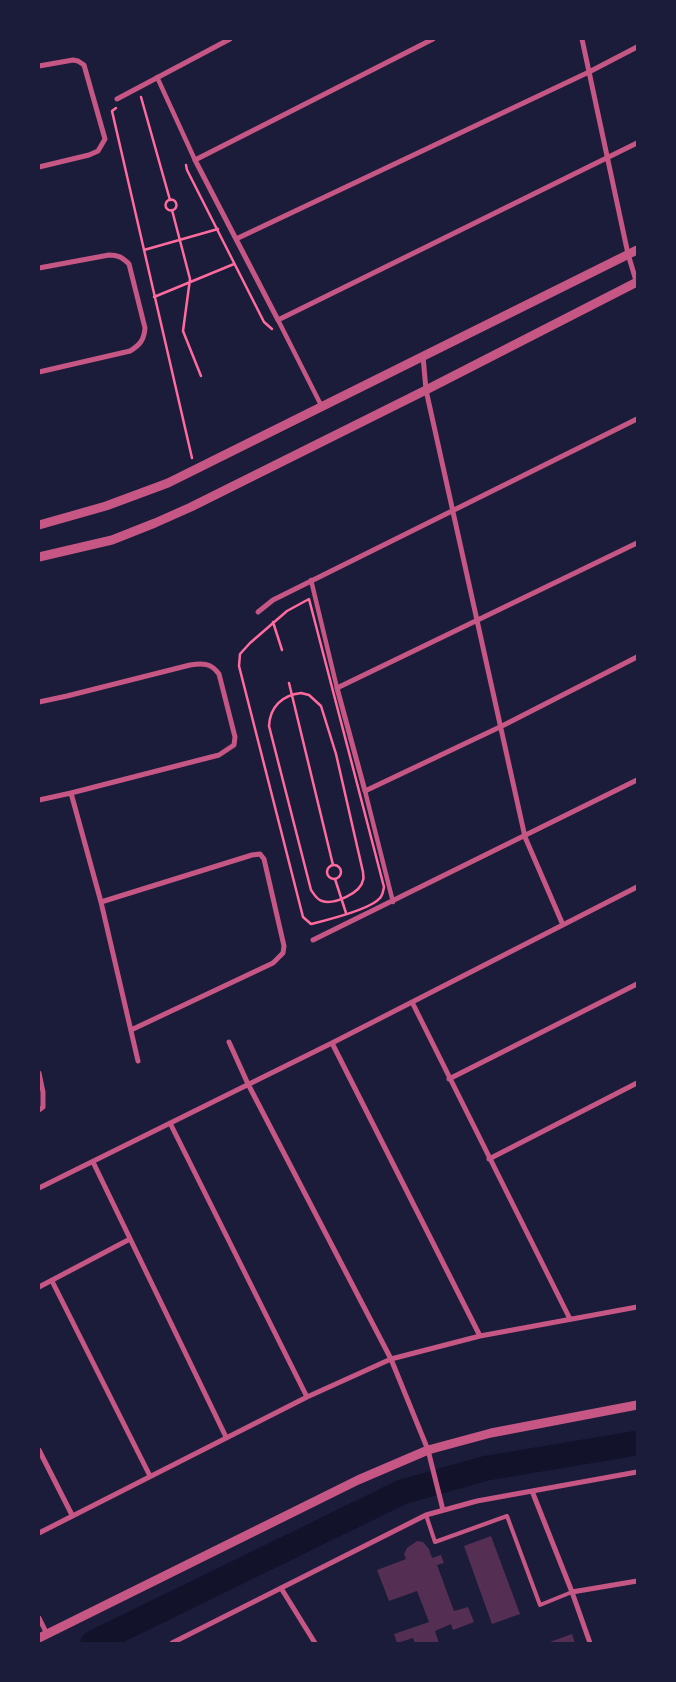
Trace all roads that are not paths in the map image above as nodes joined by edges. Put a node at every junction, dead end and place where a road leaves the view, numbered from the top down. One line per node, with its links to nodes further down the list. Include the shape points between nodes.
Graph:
1 (230, 39): 7 (street)
2 (433, 39): 11 (street)
3 (582, 39): 6 (street)
4 (637, 47): 6 (street)
5 (39, 66): 12 (street, via 73,60 84,65 105,139 98,151 90,155)
6 (589, 72): 10 (street); 13 (street)
7 (157, 77): 8 (street); 11 (street)
8 (117, 99)
9 (637, 143): 10 (street)
10 (607, 158): 15 (street); 18 (street)
11 (195, 160): 13 (street)
12 (39, 167)
13 (236, 239): 18 (street)
14 (637, 250): 15 (street)
15 (628, 254): 17 (street); 19 (street)
16 (39, 268): 20 (street, via 98,256 117,255 123,258 129,264 145,328 139,346 130,351)
17 (637, 283): 21 (street)
18 (278, 320): 22 (street)
19 (423, 355): 21 (street); 22 (street)
20 (39, 372)
21 (426, 390): 24 (street); 27 (street, via 155,523 112,540)
22 (322, 408): 25 (street, via 168,483 106,506)
23 (637, 419): 24 (street)
24 (452, 511): 28 (street); 30 (street)
25 (39, 525)
26 (637, 543): 30 (street)
27 (39, 557)
28 (311, 580): 29 (street, via 273,600); 32 (street)
29 (258, 612)
30 (477, 621): 32 (street); 34 (street)
31 (637, 656): 34 (street)
32 (337, 688): 36 (street)
33 (39, 702): 37 (street, via 190,665 208,664 219,674 235,737 234,745 219,755)
34 (502, 726): 36 (street); 39 (street)
35 (637, 780): 39 (street)
36 (365, 791): 42 (street)
37 (71, 793): 38 (street); 41 (street)
38 (39, 800)
39 (525, 837): 42 (street); 43 (street)
40 (637, 887): 43 (street)
41 (100, 902): 47 (street); 47 (street, via 252,855 260,854 265,864 284,946 279,958 273,964)
42 (393, 902): 44 (street)
43 (563, 925): 46 (street)
44 (313, 940)
45 (637, 984): 52 (street)
46 (412, 1002): 49 (street); 52 (street)
47 (131, 1030): 50 (street)
48 (229, 1042): 54 (street)
49 (332, 1043): 54 (street); 65 (street)
50 (138, 1060)
51 (39, 1073): 55 (street, via 44,1098)
52 (449, 1079): 57 (street)
53 (637, 1083): 57 (street)
54 (248, 1084): 56 (street); 66 (street)
55 (41, 1108)
56 (170, 1123): 58 (street); 67 (street)
57 (489, 1159): 64 (street)
58 (93, 1162): 59 (street); 60 (street)
59 (39, 1188)
60 (130, 1239): 61 (street); 69 (street)
61 (52, 1281): 62 (street); 73 (street)
62 (39, 1288)
63 (637, 1307): 64 (street)
64 (570, 1319): 65 (street)
65 (480, 1336): 66 (street)
66 (391, 1358): 67 (street); 71 (street)
67 (307, 1397): 69 (street)
68 (637, 1405): 71 (street, via 491,1433)
69 (226, 1437): 73 (street)
70 (39, 1450): 77 (street)
71 (428, 1450): 75 (street); 83 (street, via 358,1480)
72 (637, 1472): 74 (street)
73 (150, 1476): 77 (street)
74 (532, 1491): 75 (street); 81 (street)
75 (443, 1510): 76 (street)
76 (426, 1515): 80 (street); 81 (lane, via 435,1542 508,1516 540,1605)
77 (72, 1516): 78 (street)
78 (39, 1532)
79 (637, 1581): 81 (street)
80 (281, 1588): 84 (street); 85 (street)
81 (572, 1592): 86 (street)
82 (39, 1618): 83 (street)
83 (43, 1636)
84 (172, 1643)
85 (315, 1643)
86 (590, 1643)

